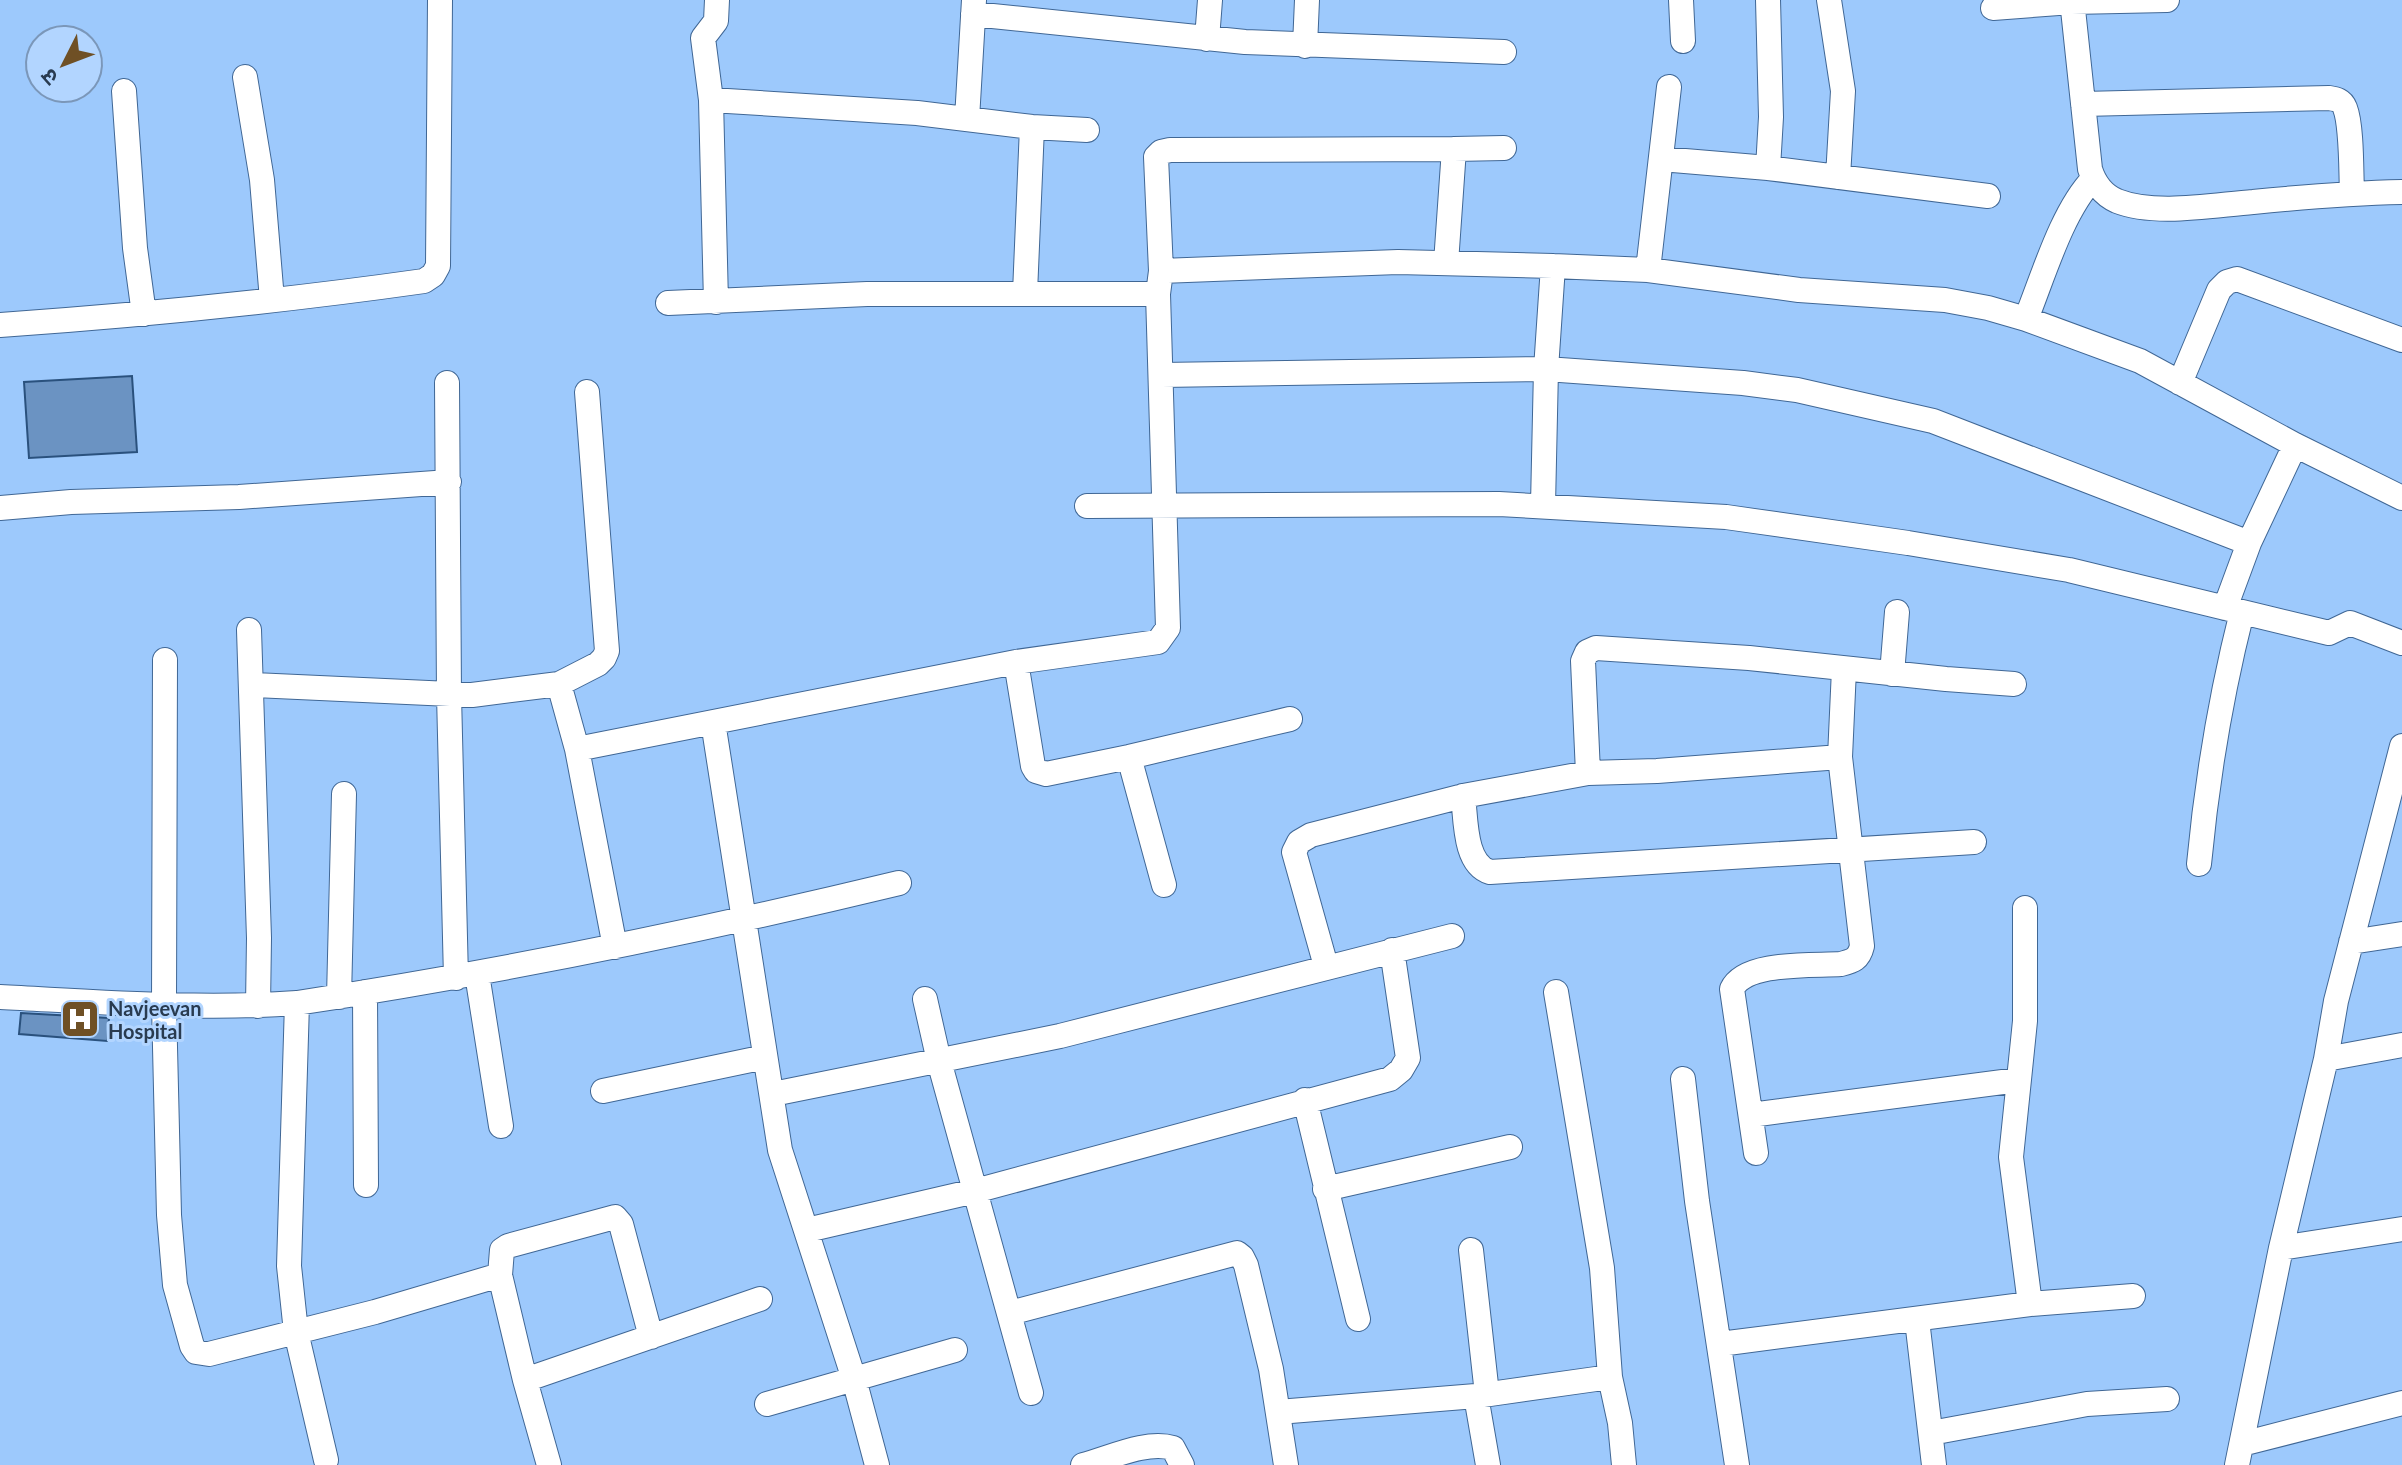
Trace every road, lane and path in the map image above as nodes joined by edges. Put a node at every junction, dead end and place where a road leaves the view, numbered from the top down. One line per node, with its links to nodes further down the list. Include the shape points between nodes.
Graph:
1 (440, 0): 38 (street, via 438,266 433,275 424,281)
2 (717, 0): 19 (street, via 716,21 703,38)
3 (1210, 0): 12 (street)
4 (1307, 0): 14 (street)
5 (1681, 0): 13 (street)
6 (1768, 0): 27 (street)
7 (1829, 0): 28 (street, via 1843,91)
8 (2167, 0): 9 (street)
9 (2072, 1): 11 (street); 20 (street)
10 (974, 7): 12 (street); 21 (street)
11 (1993, 8)
12 (1207, 39): 14 (street)
13 (1683, 41)
14 (1305, 46): 15 (street)
15 (1504, 52)
16 (245, 77): 38 (street, via 262,180)
17 (1669, 87): 26 (street)
18 (124, 91): 41 (street)
19 (711, 100): 21 (street); 39 (street)
20 (2083, 104): 29 (street); 31 (street, via 2339,100 2345,108)
21 (967, 119): 22 (street)
22 (1032, 127): 23 (street); 37 (street)
23 (1087, 130)
24 (1504, 148): 25 (street)
25 (1454, 149): 33 (street); 36 (street, via 1161,152 1156,157)
26 (1661, 159): 27 (street); 35 (street)
27 (1768, 168): 28 (street)
28 (1838, 177): 32 (street)
29 (2093, 179): 31 (street, via 2116,201 2181,208); 42 (street, via 2069,212)
30 (2402, 192): 31 (street)
31 (2352, 193)
32 (1988, 196)
33 (1446, 263): 34 (street); 36 (street)
34 (1553, 266): 35 (street); 45 (street)
35 (1648, 270): 42 (street, via 1799,290 1945,300)
36 (1159, 282): 37 (street); 46 (street)
37 (1025, 293): 39 (street)
38 (272, 300): 41 (street)
39 (716, 302): 40 (street)
40 (668, 303)
41 (144, 314): 43 (street)
42 (2026, 319): 48 (street, via 2140,361)
43 (0, 325)
44 (2402, 340): 48 (street, via 2237,279 2219,290)
45 (1546, 369): 46 (street); 53 (street); 57 (street, via 1797,390 1933,421)
46 (1162, 375): 56 (street)
47 (447, 383): 51 (street)
48 (2180, 383): 50 (street)
49 (587, 392): 66 (street, via 607,651 598,664)
50 (2295, 445): 52 (street); 57 (street)
51 (449, 482): 55 (street); 69 (street)
52 (2401, 494)
53 (1543, 505): 56 (street); 58 (street, via 1726,517 1908,543 2069,570)
54 (1087, 506): 56 (street)
55 (0, 508)
56 (1166, 508): 63 (street, via 1165,635 1146,645)
57 (2249, 543): 58 (street)
58 (2234, 610): 61 (street, via 2329,633 2350,623); 81 (street)
59 (1897, 612): 65 (street)
60 (249, 630): 68 (street)
61 (2402, 643)
62 (165, 660): 99 (street)
63 (1016, 662): 71 (street); 74 (street, via 1036,771 1046,774)
64 (1844, 669): 65 (street); 75 (street); 76 (street, via 1596,648 1583,661)
65 (1892, 674): 67 (street)
66 (559, 684): 69 (street); 73 (street)
67 (2014, 684)
68 (252, 685): 69 (street); 100 (street)
69 (449, 695): 92 (street)
70 (1290, 719): 74 (street)
71 (713, 722): 73 (street); 85 (street)
72 (2402, 746): 88 (street)
73 (577, 749): 89 (street)
74 (1129, 757): 83 (street)
75 (1840, 757): 76 (street); 80 (street)
76 (1588, 773): 78 (street)
77 (344, 794): 96 (street)
78 (1463, 796): 80 (street, via 1472,854 1482,870 1490,872); 91 (street, via 1299,842 1294,852)
79 (1974, 842): 80 (street)
80 (1852, 849): 110 (street, via 1860,955 1841,964 1754,970 1736,980 1732,989)
81 (2199, 864)
82 (899, 883): 85 (street)
83 (1164, 885)
84 (2025, 908): 106 (street, via 2025,1021)
85 (742, 921): 89 (street); 102 (street)
86 (2402, 934): 88 (street)
87 (1452, 936): 90 (street)
88 (2351, 942): 103 (street)
89 (615, 947): 92 (street)
90 (1392, 950): 91 (street); 109 (street, via 1408,1058 1390,1079)
91 (1326, 966): 104 (street, via 1087,1029)
92 (467, 976): 93 (street); 111 (street)
93 (365, 992): 96 (street); 114 (street)
94 (1556, 992): 132 (street, via 1602,1268)
95 (0, 997): 99 (street)
96 (339, 997): 98 (street)
97 (925, 999): 104 (street)
98 (297, 1003): 100 (street); 128 (street, via 289,1266)
99 (164, 1005): 100 (street); 128 (street, via 172,1269 192,1346 209,1354)
100 (258, 1006)
101 (2402, 1045): 103 (street)
102 (765, 1057): 107 (street); 108 (street)
103 (2326, 1059): 119 (street)
104 (939, 1061): 108 (street); 116 (street)
105 (1683, 1079): 130 (street)
106 (2018, 1080): 110 (street); 124 (street, via 2011,1157)
107 (603, 1091)
108 (773, 1094): 118 (street, via 780,1150)
109 (1305, 1100): 115 (street); 116 (street)
110 (1751, 1115): 113 (street)
111 (501, 1126)
112 (1510, 1147): 115 (street)
113 (1756, 1153)
114 (366, 1185)
115 (1325, 1189): 126 (street)
116 (975, 1191): 118 (street); 125 (street)
117 (2402, 1229): 119 (street)
118 (807, 1230): 133 (street)
119 (2281, 1248): 142 (street)
120 (1471, 1250): 136 (street)
121 (500, 1275): 128 (street); 129 (street, via 501,1253 508,1246 615,1217); 134 (street)
122 (2133, 1296): 124 (street)
123 (760, 1299): 129 (street)
124 (2030, 1304): 127 (street)
125 (1010, 1313): 135 (street); 140 (street, via 1237,1253 1246,1265)
126 (1358, 1319)
127 (1917, 1320): 130 (street); 141 (street)
128 (296, 1332): 143 (street)
129 (651, 1337): 134 (street)
130 (1720, 1344): 151 (street)
131 (955, 1350): 133 (street)
132 (1610, 1377): 136 (street); 150 (street)
133 (854, 1379): 139 (street); 145 (street)
134 (525, 1380): 144 (street)
135 (1031, 1393)
136 (1482, 1395): 140 (street); 149 (street)
137 (2167, 1399): 141 (street, via 2087,1404)
138 (2402, 1403): 142 (street)
139 (767, 1404)
140 (1278, 1412): 148 (street)
141 (1931, 1433): 152 (street)
142 (2240, 1454)
143 (326, 1460)
144 (549, 1465)
145 (877, 1465)
146 (1083, 1465): 147 (street, via 1165,1446 1173,1448)
147 (1182, 1465)
148 (1286, 1465)
149 (1488, 1465)
150 (1624, 1465)
151 (1737, 1465)
152 (1934, 1465)

